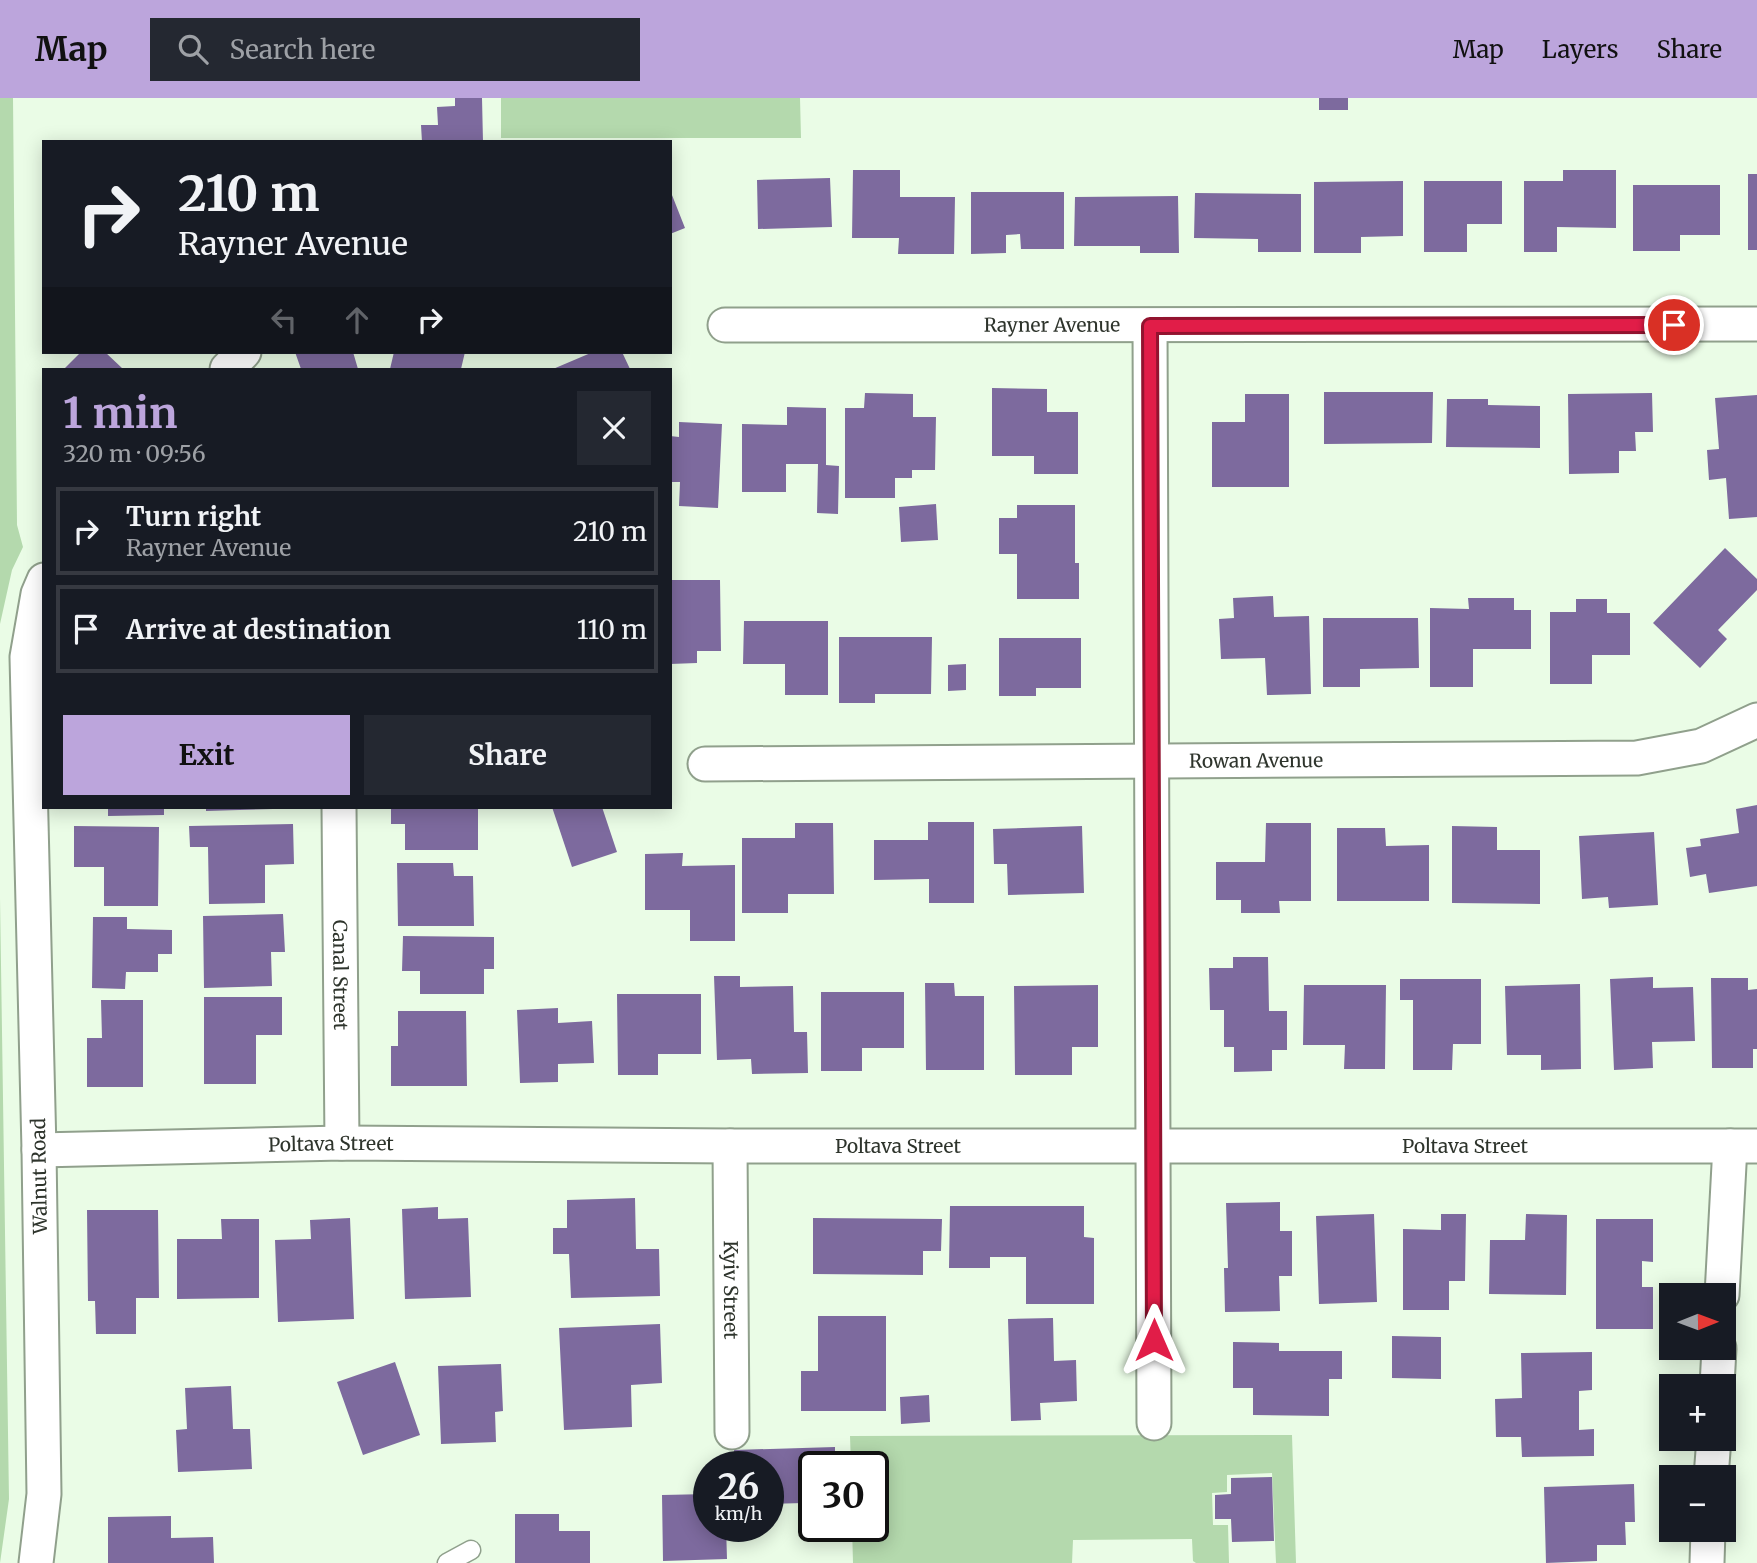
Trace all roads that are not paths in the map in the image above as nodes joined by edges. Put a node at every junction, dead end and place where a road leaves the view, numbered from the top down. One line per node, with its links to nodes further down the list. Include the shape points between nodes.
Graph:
1 (1757, 324): 3 (street, Rayner Avenue)
2 (725, 325): 3 (street, Rayner Avenue)
3 (1150, 326): 8 (street)
4 (242, 354): 5 (street)
5 (228, 368)
6 (42, 585): 15 (street, Walnut Road, via 27,657)
7 (1757, 720): 8 (street, Rowan Avenue, via 1701,746 1637,758)
8 (1151, 760): 9 (street, Rowan Avenue); 13 (street)
9 (705, 764)
10 (338, 809): 11 (street, Canal Street)
11 (342, 1143): 12 (street, Poltava Street); 15 (street, Poltava Street)
12 (730, 1146): 13 (street, Poltava Street); 18 (street, Kyiv Street)
13 (1154, 1146): 14 (street, Poltava Street); 17 (street)
14 (1744, 1146): 16 (street)
15 (39, 1150): 21 (street, Walnut Road, via 44,1494)
16 (1724, 1283)
17 (1154, 1423)
18 (732, 1432)
19 (1707, 1542): 23 (street)
20 (471, 1550): 22 (lane)
21 (36, 1563)
22 (447, 1563)
23 (1706, 1563)

